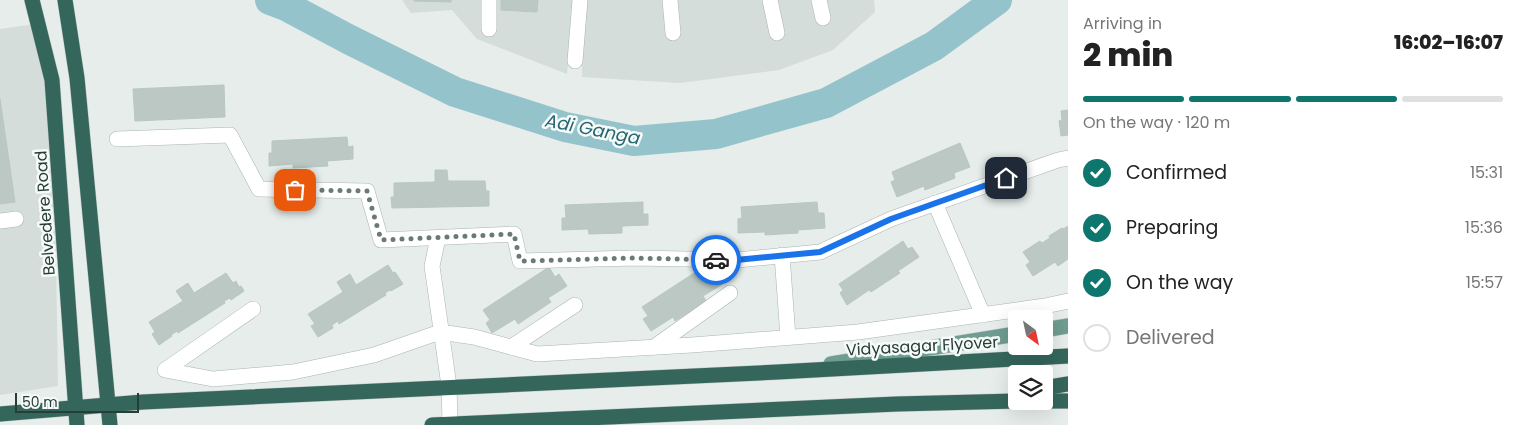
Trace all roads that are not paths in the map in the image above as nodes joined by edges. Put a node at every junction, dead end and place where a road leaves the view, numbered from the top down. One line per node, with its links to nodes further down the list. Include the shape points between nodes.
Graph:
1 (32, 0): 43 (highway, Belvedere Road, via 52,80)
2 (66, 0): 42 (highway, via 77,78)
3 (489, 0): 9 (lane)
4 (580, 0): 12 (lane)
5 (670, 0): 10 (lane)
6 (770, 0): 11 (lane)
7 (819, 0): 8 (lane)
8 (823, 18)
9 (489, 29)
10 (673, 33)
11 (777, 33)
12 (575, 62)
13 (117, 139): 18 (lane, via 230,135 259,189 367,191 381,240)
14 (1068, 158): 15 (lane)
15 (935, 203): 19 (lane, via 891,219 820,252); 24 (lane)
16 (16, 219): 17 (lane)
17 (0, 221)
18 (438, 238): 19 (lane, via 514,234 520,261 736,260); 27 (lane, via 432,266)
19 (782, 255): 29 (lane)
20 (730, 293): 31 (lane)
21 (1068, 301): 24 (lane)
22 (575, 305): 30 (lane)
23 (253, 308): 27 (lane, via 165,370 213,379 293,372 374,355)
24 (983, 315): 29 (lane, via 858,332)
25 (1068, 326): 26 (main road)
26 (1053, 328)
27 (440, 332): 30 (lane); 35 (lane)
28 (1008, 335): 33 (main road)
29 (788, 337): 31 (lane)
30 (511, 347): 31 (lane, via 537,354)
31 (654, 347)
32 (1068, 356): 33 (highway, Vidyasagar Flyover)
33 (778, 372): 35 (highway, Vidyasagar Flyover)
34 (1068, 384): 36 (highway)
35 (449, 386): 42 (highway, Vidyasagar Flyover); 45 (lane)
36 (1053, 386)
37 (1008, 393): 38 (highway)
38 (955, 401): 39 (highway); 45 (highway)
39 (1008, 401)
40 (1053, 401): 41 (highway)
41 (1068, 401)
42 (108, 405): 43 (highway, Vidyasagar Flyover); 47 (highway)
43 (76, 406): 44 (highway, Vidyasagar Flyover); 46 (highway, Belvedere Road)
44 (0, 414)
45 (450, 424): 48 (highway)
46 (77, 425)
47 (110, 425)
48 (432, 425)

